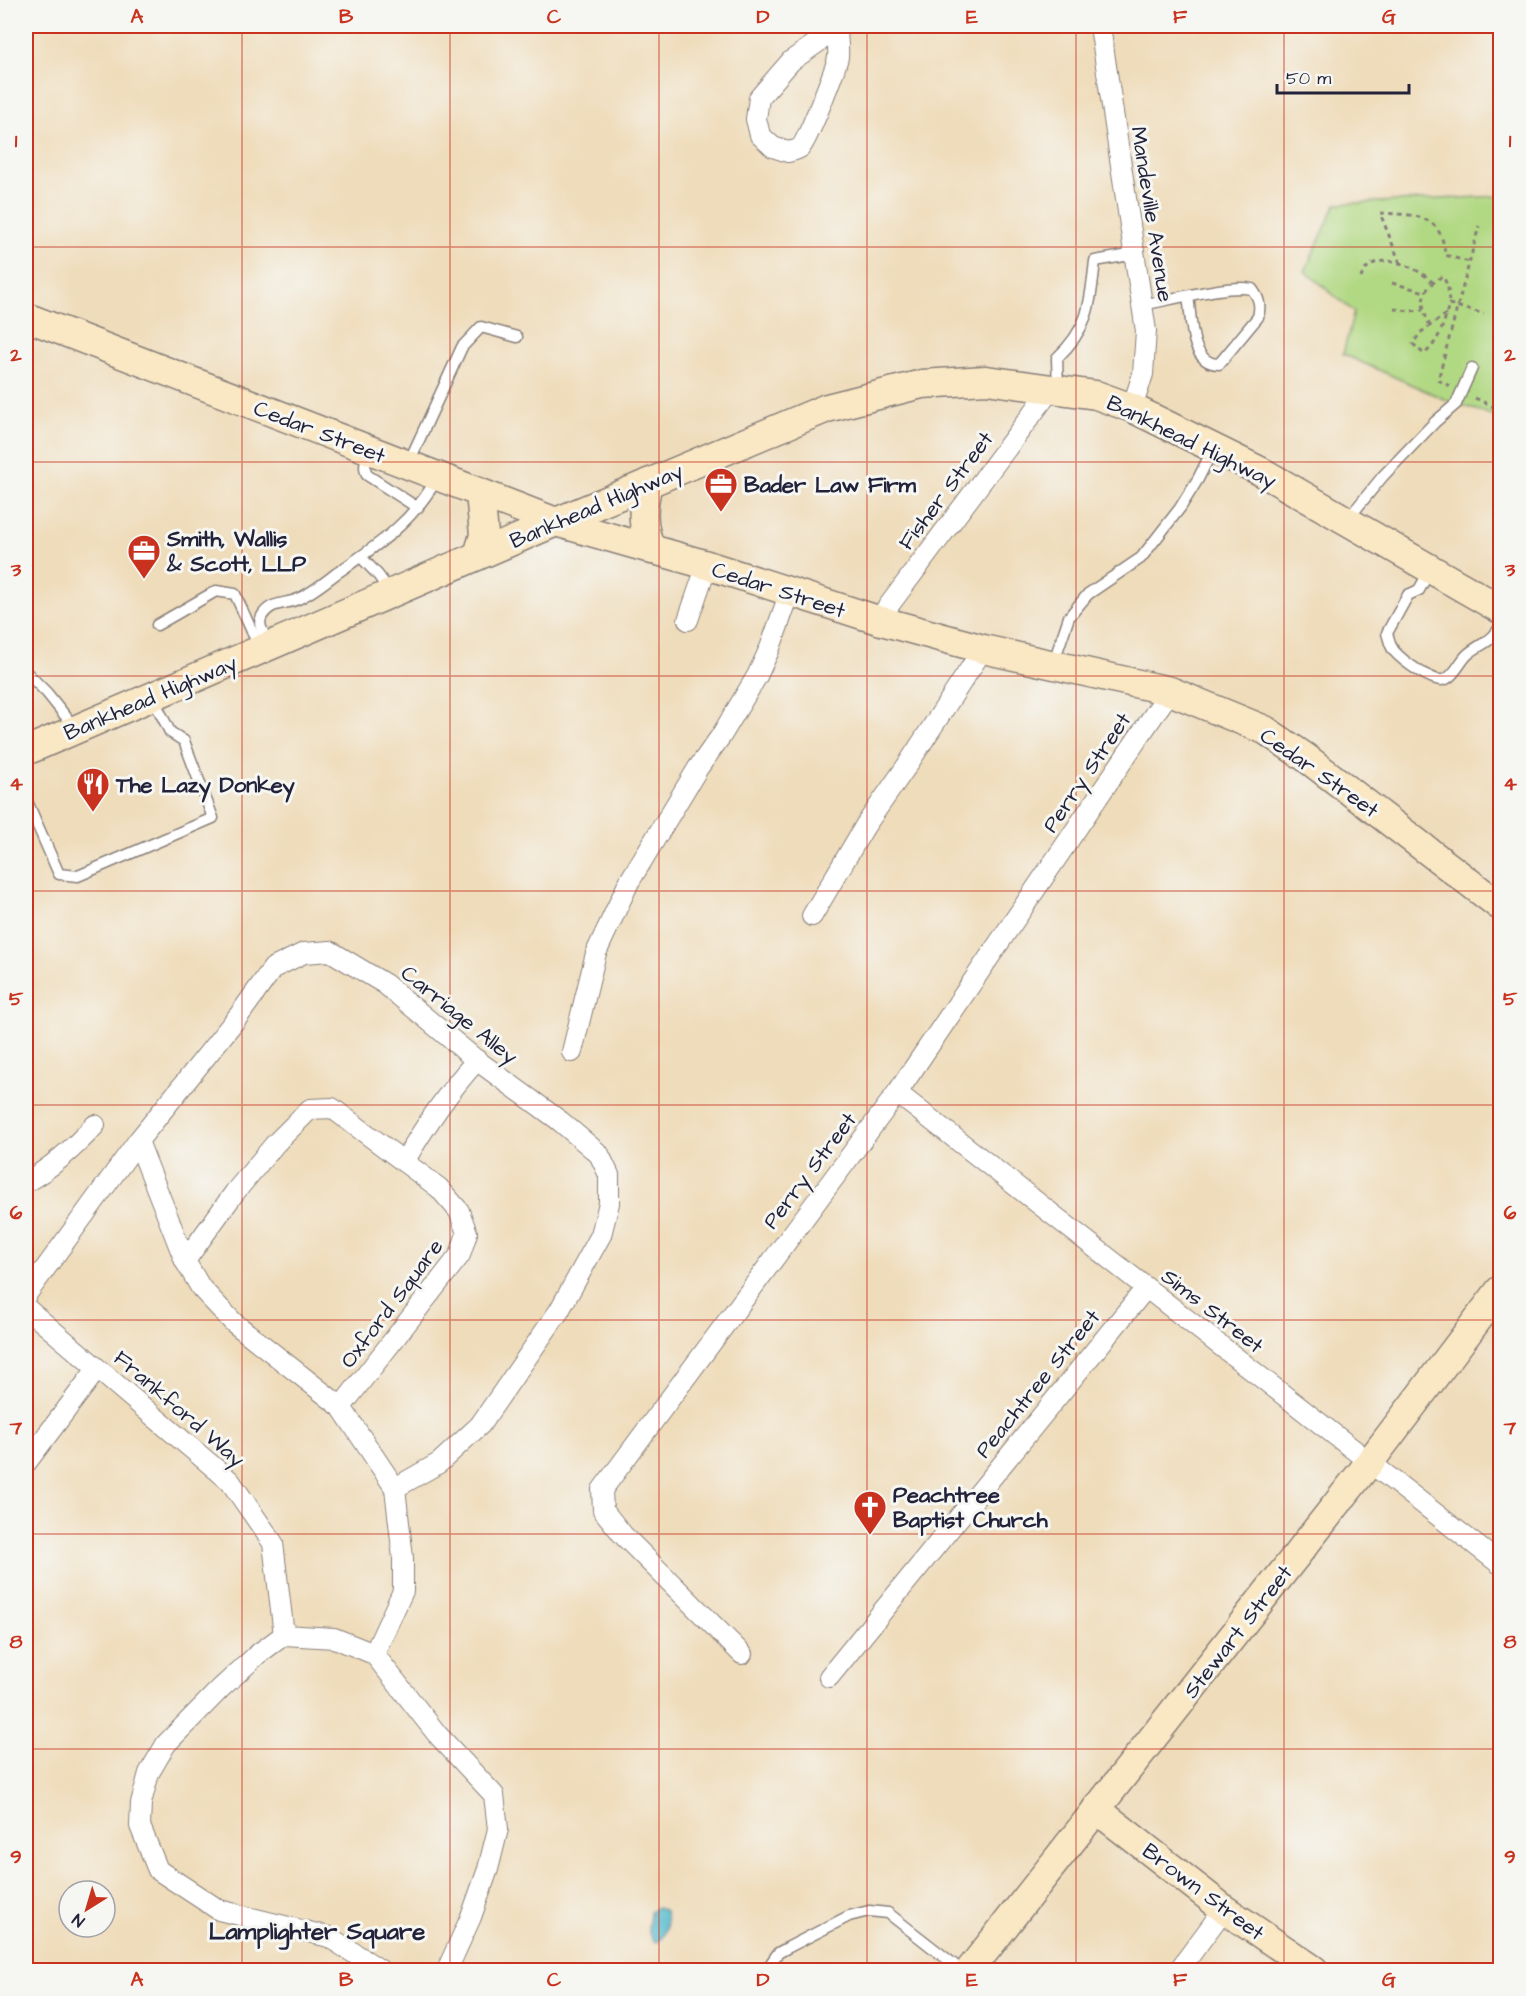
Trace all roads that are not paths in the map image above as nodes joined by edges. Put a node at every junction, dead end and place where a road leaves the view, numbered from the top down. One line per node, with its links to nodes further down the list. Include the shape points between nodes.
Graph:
1 (1100, 26): 3 (street, Mandeville Avenue)
2 (839, 27): 2 (street, via 790,61 759,98 756,119 760,135 772,147 788,152 801,147 809,135 839,56)
3 (1135, 254): 5 (street, Mandeville Avenue); 9 (lane, via 1095,261 1085,320 1072,344 1057,358)
4 (1188, 296): 4 (lane, via 1242,287 1252,289 1257,297 1258,317 1219,364 1203,359 1196,349); 5 (lane)
5 (1142, 304): 10 (street, Mandeville Avenue, via 1146,331 1143,374)
6 (26, 317): 12 (street, Cedar Street)
7 (517, 336): 13 (lane, via 481,327 462,348)
8 (1472, 368): 18 (lane, via 1456,404 1383,476)
9 (1055, 389): 10 (street, Bankhead Highway, via 1096,395); 15 (street, Bankhead Highway, via 986,380 922,384 827,408); 29 (street, Fisher Street)
10 (1132, 408): 11 (street, Bankhead Highway)
11 (1214, 448): 18 (street, Bankhead Highway); 34 (lane, via 1180,508 1140,558 1088,594 1069,617)
12 (374, 452): 13 (street, Cedar Street); 17 (lane, via 366,460 367,475)
13 (408, 465): 14 (street, Cedar Street)
14 (438, 476): 16 (street, Cedar Street); 17 (lane)
15 (648, 483): 19 (street, Bankhead Highway); 20 (street, via 644,528)
16 (480, 493): 19 (street, Cedar Street); 21 (street, via 484,535)
17 (418, 508): 22 (lane, via 388,538)
18 (1347, 520): 24 (street, Bankhead Highway)
19 (556, 522): 20 (street, Cedar Street); 21 (street, Bankhead Highway)
20 (652, 550): 23 (street, Cedar Street)
21 (478, 555): 26 (street, Bankhead Highway)
22 (361, 557): 26 (lane); 32 (lane, via 298,599 273,604 260,618)
23 (707, 566): 25 (street, Cedar Street); 28 (street)
24 (1431, 570): 27 (street, Bankhead Highway); 31 (lane, via 1419,590 1408,595 1387,633 1392,649 1408,664 1442,681 1468,654 1494,638)
25 (790, 592): 29 (street, Cedar Street); 43 (street, via 757,676 629,882 596,953)
26 (391, 593): 32 (street, Bankhead Highway)
27 (1500, 609)
28 (688, 620)
29 (878, 620): 33 (street, Cedar Street)
30 (156, 625): 32 (lane, via 216,591 235,594)
31 (1500, 627)
32 (266, 647): 37 (street, Bankhead Highway)
33 (982, 649): 34 (street, Cedar Street); 42 (street, via 865,826)
34 (1053, 665): 36 (street, Cedar Street)
35 (26, 672): 38 (lane)
36 (1170, 691): 41 (street, Cedar Street, via 1265,730); 45 (street, Perry Street)
37 (152, 696): 38 (street, Bankhead Highway); 40 (lane, via 170,732 184,741 213,818 78,876 59,874)
38 (76, 730): 39 (street, Bankhead Highway)
39 (26, 751)
40 (26, 799)
41 (1500, 906)
42 (812, 916)
43 (572, 1052)
44 (477, 1060): 47 (street, Carriage Alley, via 385,984 330,951 304,953 273,968); 48 (street, via 424,1126); 59 (street, Carriage Alley, via 599,1154 609,1175 609,1203 602,1235 559,1311 480,1425 439,1463)
45 (897, 1093): 51 (street, Sims Street); 63 (street, Perry Street, via 602,1490 603,1510 623,1535)
46 (95, 1125): 49 (street, via 49,1169)
47 (138, 1141): 50 (street); 53 (street, Carriage Alley)
48 (404, 1162): 50 (street, Oxford Square, via 332,1108 310,1109 235,1192); 56 (street, Oxford Square, via 439,1188 459,1210 467,1233 460,1255)
49 (26, 1182)
50 (185, 1260): 56 (street, via 201,1288 233,1322)
51 (1146, 1288): 57 (street, Sims Street); 64 (street, Peachtree Street)
52 (1500, 1290): 57 (street, Stewart Street)
53 (26, 1295)
54 (26, 1308): 55 (street, Frankford Way)
55 (97, 1369): 58 (street); 61 (street, Frankford Way, via 230,1481 273,1543)
56 (341, 1407): 59 (street)
57 (1369, 1462): 60 (street, Sims Street); 65 (street, Stewart Street)
58 (26, 1463)
59 (395, 1488): 62 (street, via 403,1591)
60 (1500, 1564)
61 (284, 1635): 62 (street, via 334,1638); 68 (street, via 221,1688 166,1744 149,1773 140,1826 158,1870 219,1910 330,1938)
62 (374, 1654): 69 (street, via 436,1734 494,1794 498,1829 488,1869)
63 (742, 1654)
64 (830, 1677)
65 (1096, 1809): 66 (street, Brown Street); 71 (street, Stewart Street)
66 (1224, 1909): 72 (street); 73 (street, Brown Street)
67 (771, 1963): 70 (lane, via 787,1948 849,1916 869,1911 888,1913)
68 (380, 1971)
69 (447, 1971)
70 (961, 1971)
71 (970, 1971)
72 (1179, 1971)
73 (1314, 1971)

